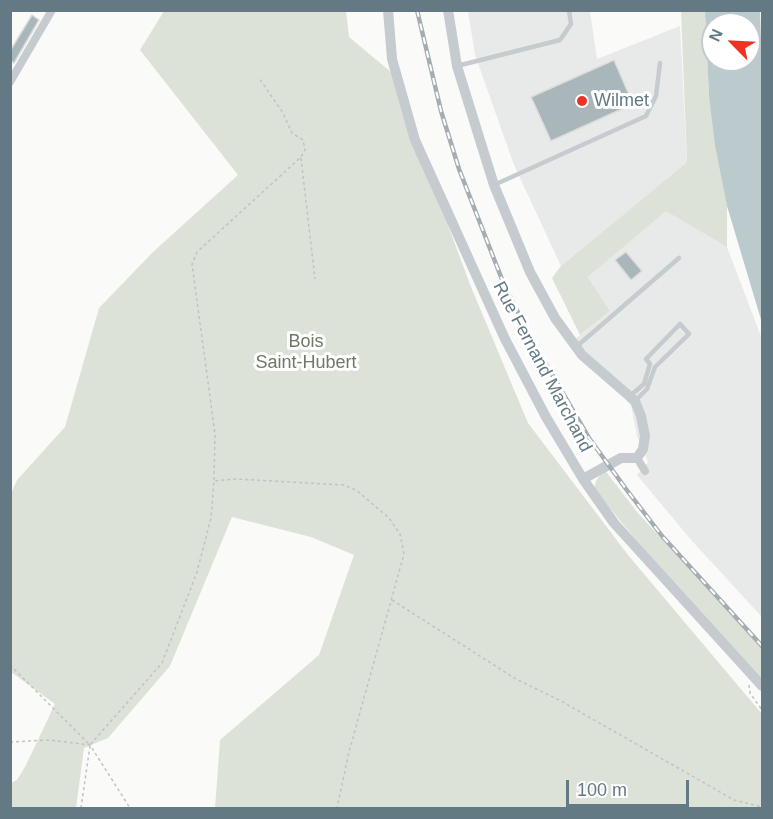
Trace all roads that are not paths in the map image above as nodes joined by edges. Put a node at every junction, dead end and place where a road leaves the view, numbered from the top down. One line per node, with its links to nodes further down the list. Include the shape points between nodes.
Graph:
1 (52, 10): 7 (street)
2 (388, 10): 14 (street, Rue Fernand Marchand, via 392,59 415,140 505,339)
3 (448, 10): 6 (street)
4 (569, 10): 6 (lane, via 571,24 560,40)
5 (660, 63): 8 (lane, via 656,96 646,116)
6 (457, 66): 8 (street)
7 (10, 82)
8 (494, 185): 10 (street, via 530,272)
9 (679, 258): 10 (lane)
10 (576, 347): 11 (street)
11 (632, 399): 11 (lane, via 647,389 656,367 689,334 680,324 646,359 650,364 644,384); 12 (street, via 645,436)
12 (637, 458): 13 (street); 14 (street, via 621,458)
13 (645, 471)
14 (584, 479): 15 (street, Rue Fernand Marchand, via 614,523)
15 (762, 686)

